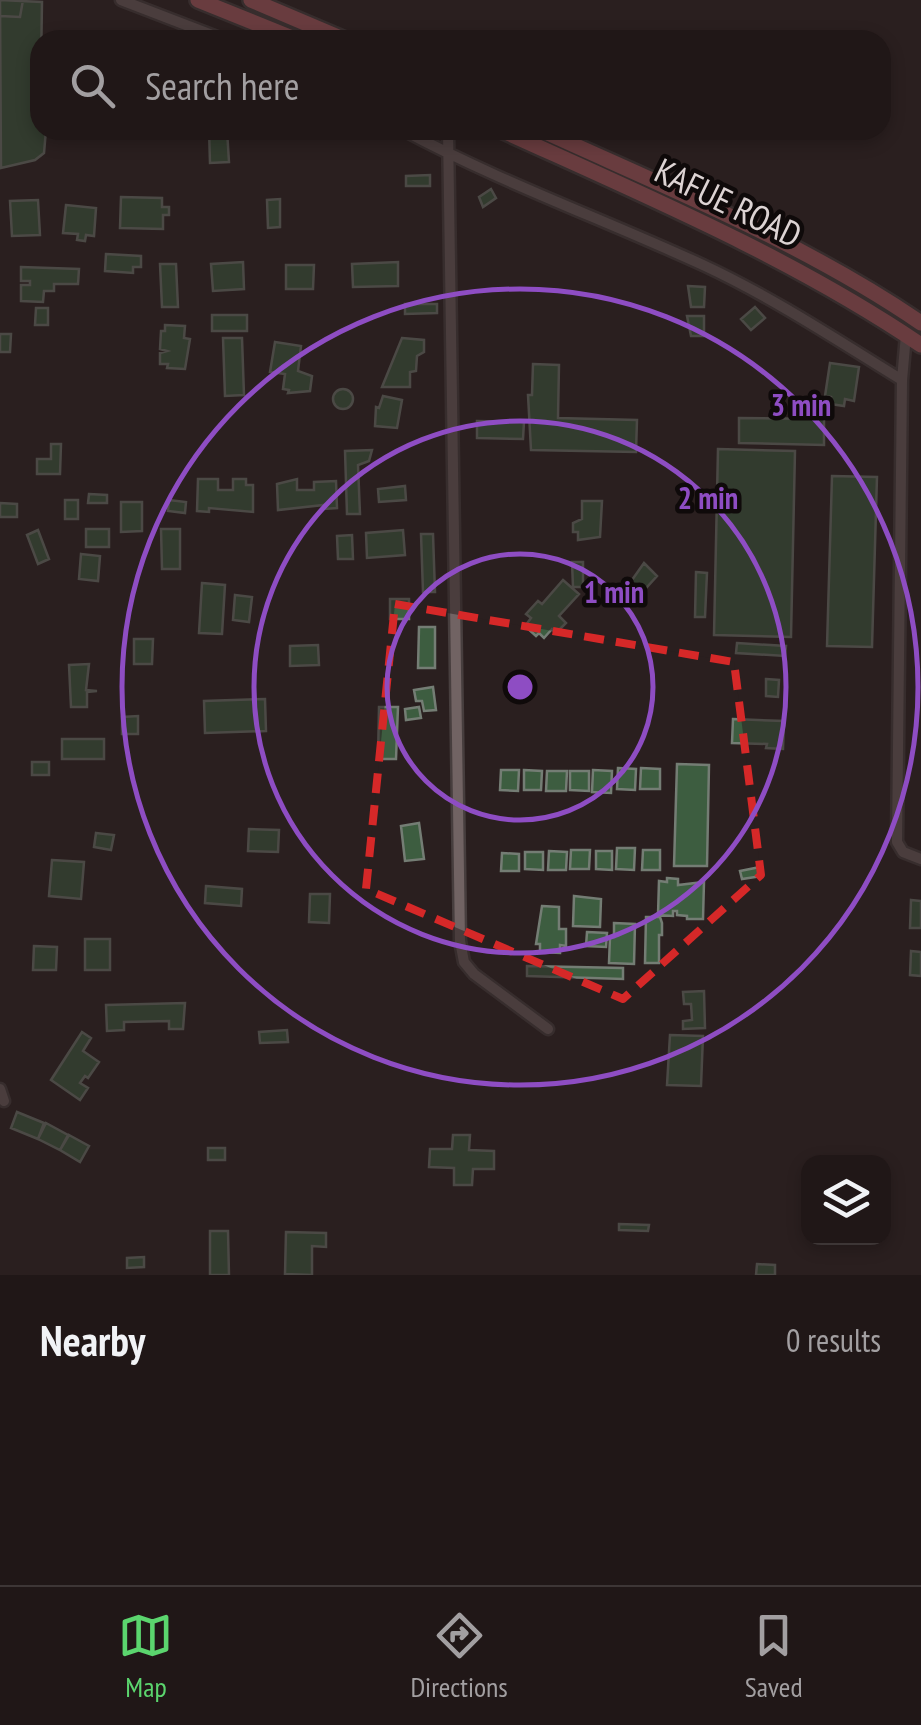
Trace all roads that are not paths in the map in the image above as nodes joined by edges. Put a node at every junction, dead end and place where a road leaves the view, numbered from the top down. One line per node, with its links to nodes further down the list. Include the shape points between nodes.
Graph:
1 (122, 0): 4 (street)
2 (252, 0): 8 (main road)
3 (202, 2): 5 (street); 7 (main road)
4 (146, 4): 5 (street)
5 (200, 28): 6 (street)
6 (204, 30)
7 (271, 30)
8 (322, 30)
9 (422, 140): 13 (street)
10 (448, 140): 13 (street)
11 (523, 140): 15 (main road, KAFUE ROAD, via 837,291)
12 (563, 140): 14 (main road, KAFUE ROAD, via 776,239)
13 (449, 154): 17 (street, via 705,266); 19 (street, via 460,941 474,974)
14 (921, 324)
15 (906, 335): 16 (main road, KAFUE ROAD); 17 (street)
16 (921, 345)
17 (902, 380): 18 (street, via 897,842)
18 (921, 860)
19 (548, 1030)
20 (0, 1089): 21 (street)
21 (4, 1102)

